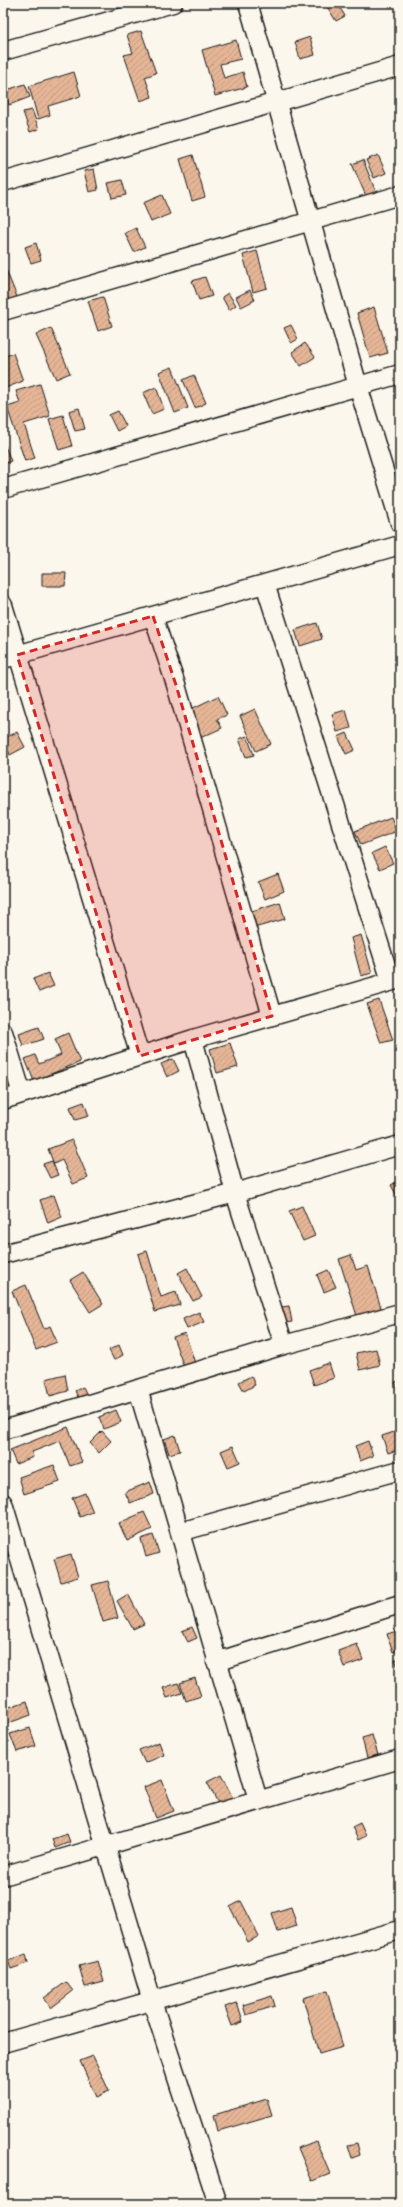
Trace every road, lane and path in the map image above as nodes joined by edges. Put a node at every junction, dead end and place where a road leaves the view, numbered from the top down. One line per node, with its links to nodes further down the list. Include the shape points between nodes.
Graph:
1 (173, 3): 3 (street)
2 (248, 3): 5 (street)
3 (3, 51)
4 (400, 66): 5 (street)
5 (276, 101): 6 (street); 8 (street)
6 (3, 182)
7 (400, 195): 8 (street)
8 (309, 220): 9 (street); 11 (street)
9 (3, 311)
10 (400, 374): 11 (street)
11 (358, 386): 12 (street); 13 (street)
12 (3, 489)
13 (400, 523)
14 (400, 545): 15 (street)
15 (265, 584): 17 (street); 19 (street)
16 (3, 604): 18 (street)
17 (153, 616): 18 (street); 20 (street, via 176,685)
18 (10, 657): 23 (street)
19 (396, 980): 20 (street)
20 (272, 1016): 22 (street)
21 (3, 1032): 24 (street)
22 (193, 1039): 23 (street); 27 (street)
23 (140, 1056): 24 (street)
24 (22, 1094): 25 (street)
25 (3, 1100)
26 (400, 1145): 27 (street)
27 (235, 1193): 28 (street); 30 (street)
28 (3, 1254)
29 (400, 1313): 30 (street)
30 (284, 1345): 31 (street)
31 (138, 1389): 32 (street); 35 (street)
32 (3, 1430)
33 (400, 1470): 35 (street)
34 (3, 1503): 40 (street)
35 (180, 1532): 37 (street)
36 (400, 1604): 37 (street)
37 (216, 1662): 39 (street)
38 (400, 1759): 39 (street)
39 (258, 1800): 40 (street)
40 (105, 1844): 41 (street); 43 (street)
41 (3, 1876)
42 (400, 1930): 43 (street)
43 (152, 2000): 44 (street); 45 (street)
44 (3, 2043)
45 (218, 2204)

